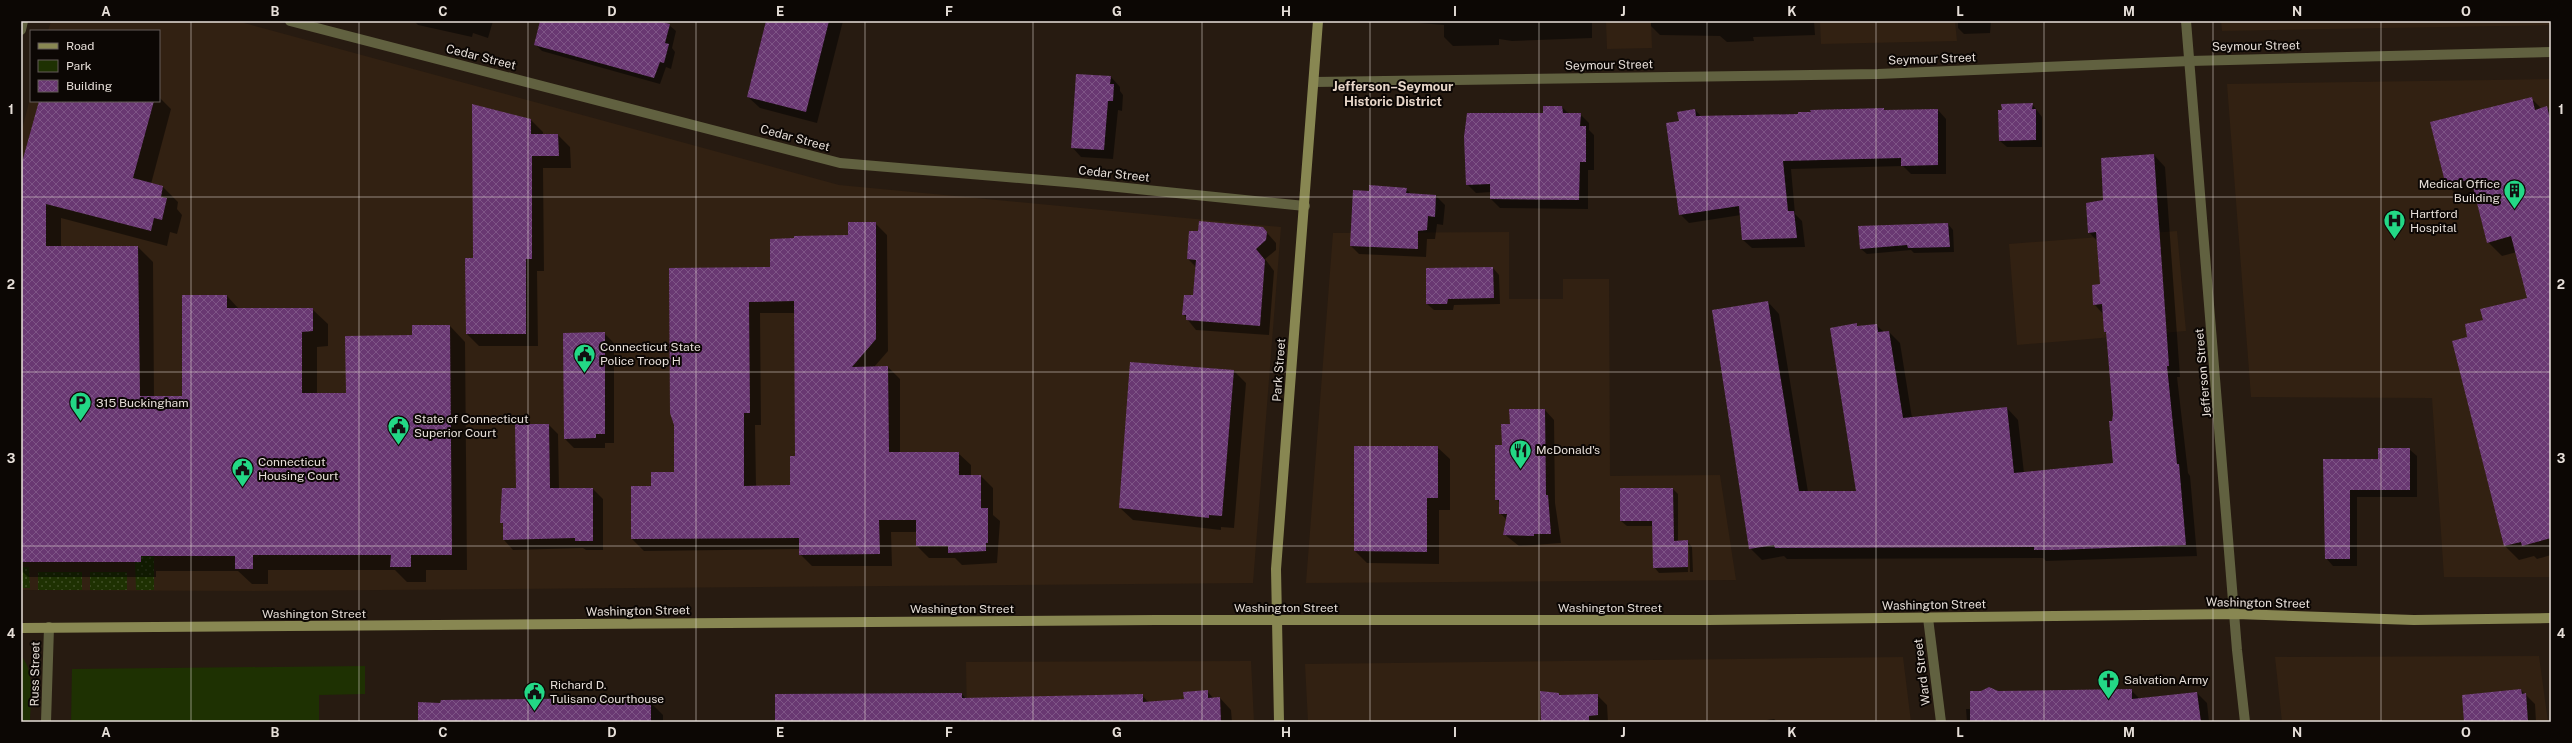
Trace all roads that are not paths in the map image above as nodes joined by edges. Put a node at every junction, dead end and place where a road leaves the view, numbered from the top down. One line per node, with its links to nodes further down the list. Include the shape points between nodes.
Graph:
1 (23, 21): 5 (street)
2 (290, 21): 9 (street, Cedar Street, via 840,163 1078,183)
3 (1318, 21): 8 (main road, Park Street)
4 (2186, 21): 7 (street, Jefferson Street)
5 (21, 30)
6 (2551, 52): 7 (street, Seymour Street)
7 (2190, 61): 8 (street, Seymour Street, via 1878,74); 10 (street, Jefferson Street)
8 (1314, 82): 9 (main road, Park Street)
9 (1305, 206): 13 (main road, Park Street, via 1280,515)
10 (2236, 614): 11 (main road, Washington Street); 12 (main road, Washington Street, via 2414,620); 19 (street, Jefferson Street)
11 (1928, 618): 13 (main road, Washington Street); 18 (street, Ward Street)
12 (2551, 618)
13 (1275, 622): 14 (main road, Washington Street, via 1156,620); 17 (main road, Park Street)
14 (49, 627): 15 (main road, Washington Street); 16 (street, Russ Street)
15 (21, 628)
16 (46, 722)
17 (1279, 722)
18 (1941, 722)
19 (2245, 722)

